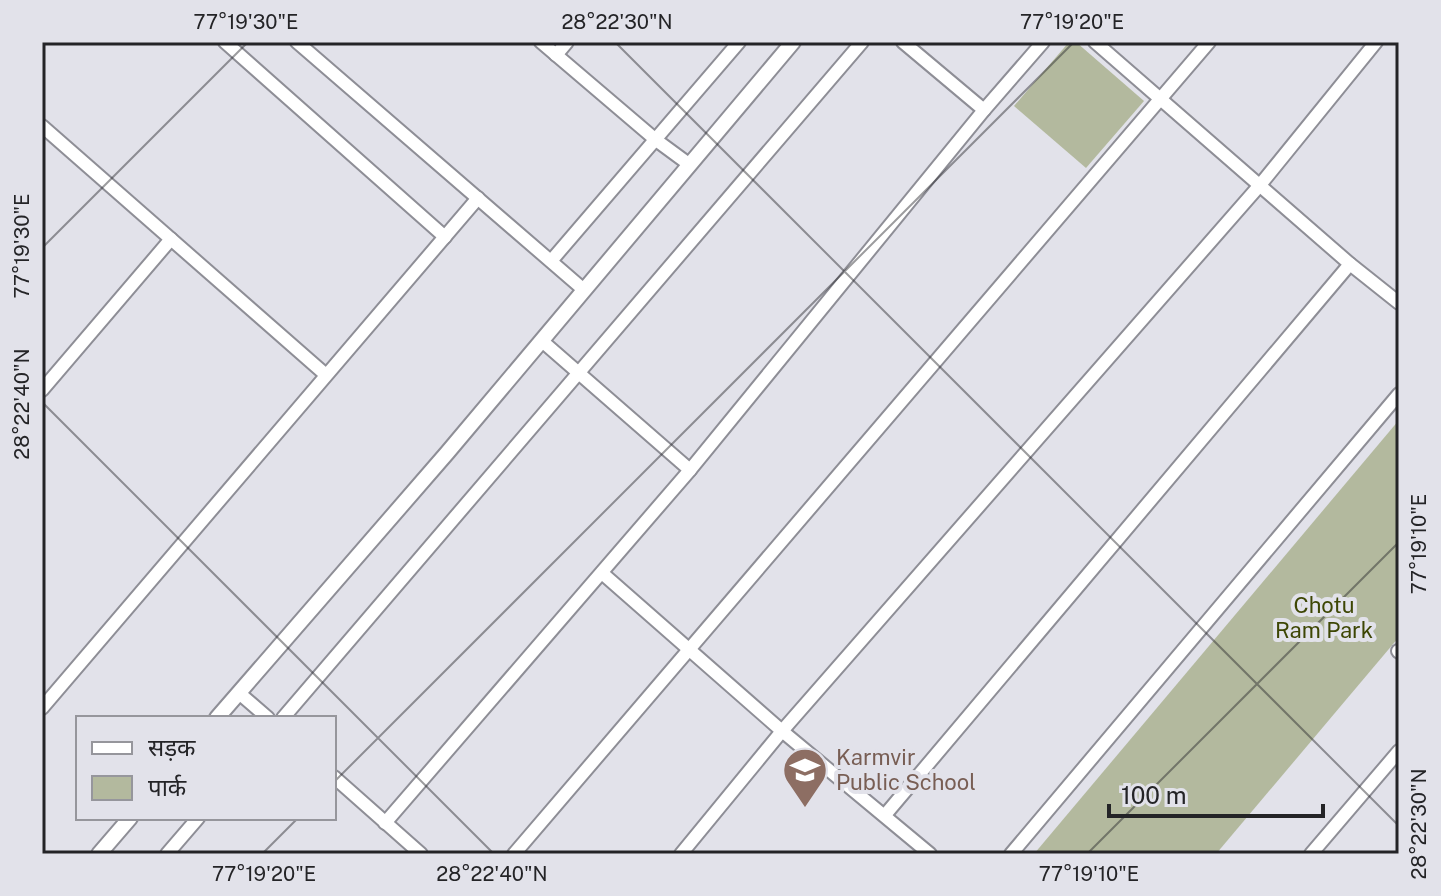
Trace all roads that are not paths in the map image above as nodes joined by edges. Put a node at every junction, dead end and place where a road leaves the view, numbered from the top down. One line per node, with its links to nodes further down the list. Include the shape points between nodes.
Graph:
1 (225, 42): 21 (street)
2 (297, 42): 20 (street)
3 (541, 42): 13 (street)
4 (567, 42): 13 (street)
5 (739, 42): 17 (street)
6 (793, 42): 18 (street)
7 (862, 42): 28 (street)
8 (903, 42): 15 (street)
9 (1043, 42): 15 (street)
10 (1095, 42): 14 (street)
11 (1209, 42): 14 (street)
12 (1376, 42): 19 (street)
13 (556, 55): 17 (street)
14 (1160, 99): 19 (street); 34 (street)
15 (984, 110): 32 (street)
16 (42, 126): 22 (street)
17 (656, 140): 18 (street); 23 (street)
18 (690, 165): 25 (street)
19 (1260, 185): 24 (street); 40 (street)
20 (478, 198): 21 (street); 23 (street)
21 (445, 237): 29 (street)
22 (171, 239): 29 (street); 30 (street)
23 (551, 261): 25 (street)
24 (1350, 264): 26 (street); 43 (street)
25 (584, 290): 27 (street)
26 (1399, 303)
27 (542, 341): 28 (street); 35 (street)
28 (578, 373): 32 (street); 39 (street)
29 (326, 375): 36 (street)
30 (42, 390)
31 (1399, 394): 55 (street)
32 (690, 470): 33 (street)
33 (602, 573): 34 (street); 46 (street)
34 (691, 649): 40 (street); 52 (street)
35 (239, 693): 37 (street); 38 (street)
36 (42, 708)
37 (219, 716)
38 (266, 716)
39 (285, 716)
40 (782, 731): 43 (street); 53 (street)
41 (1399, 751): 56 (street)
42 (336, 779): 46 (street)
43 (885, 815): 54 (street)
44 (128, 820): 48 (street)
45 (196, 820): 49 (street)
46 (385, 823): 47 (street)
47 (409, 843): 50 (street); 51 (street)
48 (99, 854)
49 (167, 854)
50 (399, 854)
51 (421, 854)
52 (514, 854)
53 (681, 854)
54 (930, 854)
55 (1011, 854)
56 (1311, 854)

